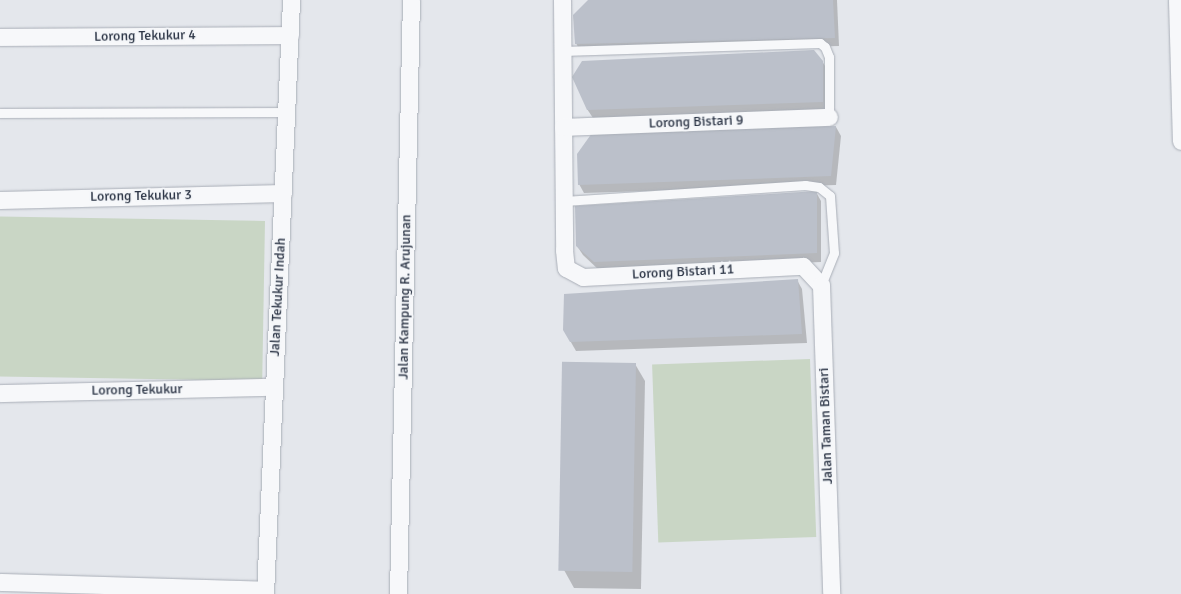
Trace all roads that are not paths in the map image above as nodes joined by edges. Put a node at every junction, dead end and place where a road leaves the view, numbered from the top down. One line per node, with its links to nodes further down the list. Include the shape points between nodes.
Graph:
1 (291, 0): 5 (street, Jalan Tekukur Indah)
2 (411, 0): 22 (street, Jalan Kampung R. Arujunan)
3 (562, 0): 7 (street)
4 (1177, 0): 8 (street)
5 (290, 35): 6 (street, Lorong Tekukur 4); 10 (street, Jalan Tekukur Indah)
6 (0, 37)
7 (562, 51): 11 (lane, via 820,43 825,47 829,57); 12 (street)
8 (1180, 79): 13 (street)
9 (0, 112): 10 (lane)
10 (286, 112): 14 (street, Jalan Tekukur Indah)
11 (829, 117): 12 (street, Lorong Bistari 9)
12 (563, 127): 16 (street)
13 (1181, 141)
14 (283, 193): 15 (street, Lorong Tekukur 3); 18 (street, Jalan Tekukur Indah)
15 (0, 200)
16 (564, 201): 17 (street, Lorong Bistari 11, via 566,268 583,277 803,266); 17 (lane, via 805,185 819,187 830,196 834,253)
17 (821, 285): 23 (street, Jalan Taman Bistari)
18 (274, 387): 19 (street, Lorong Tekukur); 21 (street, Jalan Tekukur Indah)
19 (0, 393)
20 (0, 582): 21 (street)
21 (265, 592)
22 (398, 594)
23 (831, 594)

